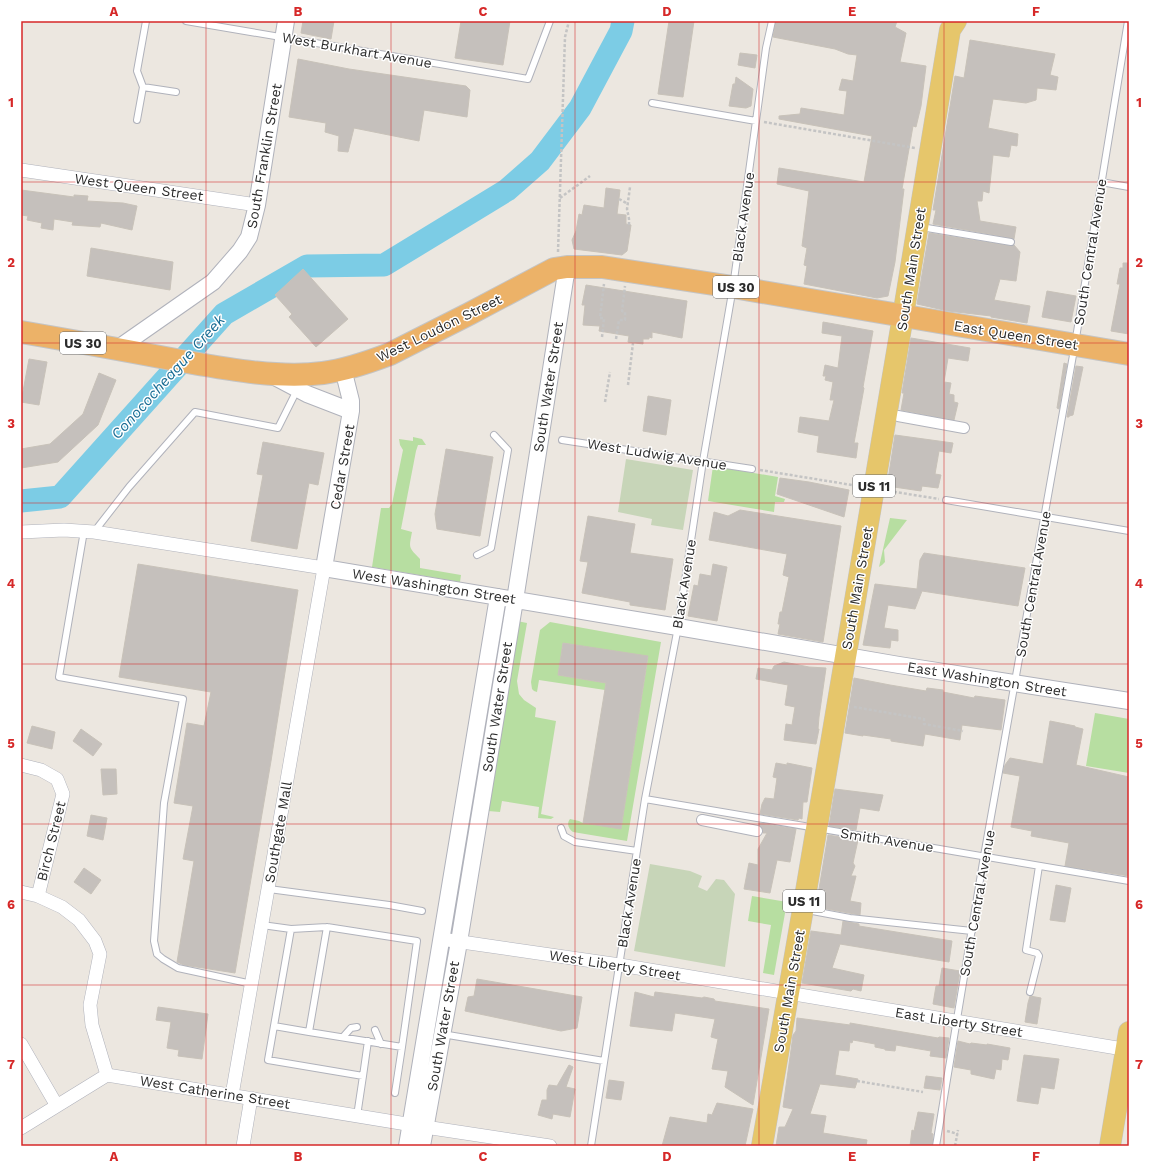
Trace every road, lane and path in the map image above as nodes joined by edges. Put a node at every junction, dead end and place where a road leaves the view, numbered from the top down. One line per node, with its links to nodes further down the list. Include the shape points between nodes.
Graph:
1 (146, 21): 10 (lane, via 137,71)
2 (186, 21): 9 (lane, West Burkhart Avenue)
3 (286, 21): 9 (street, South Franklin Street)
4 (550, 21): 9 (lane, West Burkhart Avenue, via 528,79)
5 (569, 21): 21 (path, via 565,37)
6 (772, 21): 14 (lane, Black Avenue)
7 (1128, 21): 18 (lane, South Central Avenue)
8 (951, 24): 15 (main road, South Main Street / US 11)
9 (284, 38): 23 (street, South Franklin Street)
10 (143, 86): 11 (lane); 13 (lane)
11 (176, 92)
12 (652, 103): 14 (lane)
13 (137, 120)
14 (756, 121): 15 (path); 31 (lane, Black Avenue)
15 (930, 150): 32 (main road, South Main Street / US 11)
16 (21, 170): 23 (street, West Queen Street)
17 (590, 176): 21 (path)
18 (1101, 182): 20 (lane); 37 (lane, South Central Avenue)
19 (630, 187): 24 (path)
20 (1129, 187)
21 (560, 198): 28 (path)
22 (619, 199): 24 (path)
23 (257, 204): 38 (street, South Franklin Street, via 249,237 213,282)
24 (628, 204): 25 (path)
25 (629, 225)
26 (926, 228): 27 (lane)
27 (1011, 242)
28 (562, 262): 31 (highway, US 30); 40 (highway, West Loudon Street / US 30, via 554,270 390,354); 62 (street, South Water Street)
29 (604, 283): 34 (path, via 600,318 604,318)
30 (625, 286): 35 (path, via 622,311 625,312 625,320 619,320)
31 (733, 287): 32 (highway, US 30); 51 (lane, Black Avenue)
32 (903, 316): 37 (highway, East Queen Street / US 30); 53 (main road, South Main Street / US 11)
33 (21, 332): 38 (highway, West Loudon Street / US 30)
34 (602, 337)
35 (616, 339)
36 (633, 343): 43 (path)
37 (1075, 344): 39 (highway, East Queen Street / US 30); 55 (lane, South Central Avenue)
38 (117, 349): 42 (highway, West Loudon Street / US 30)
39 (1129, 354)
40 (342, 369): 42 (highway, West Loudon Street / US 30, via 324,373); 46 (street)
41 (610, 372): 45 (path)
42 (267, 373): 44 (street, Cedar Street)
43 (628, 385)
44 (298, 389): 46 (street, Cedar Street); 56 (lane, via 278,428 195,412)
45 (605, 402)
46 (352, 411): 60 (street, Cedar Street)
47 (898, 416): 48 (street)
48 (964, 428)
49 (494, 435): 59 (lane, via 508,450 491,548)
50 (562, 440): 51 (lane, West Ludwig Avenue)
51 (703, 461): 52 (lane, West Ludwig Avenue); 63 (lane, Black Avenue)
52 (752, 469): 53 (path)
53 (873, 488): 54 (path); 64 (main road, South Main Street / US 11)
54 (944, 500): 55 (lane)
55 (1044, 517): 57 (lane); 65 (lane, South Central Avenue)
56 (89, 531): 58 (street, West Washington Street); 60 (street, West Washington Street); 91 (lane, via 59,677 183,699 164,803 154,942 157,954 178,968)
57 (1129, 531)
58 (21, 532)
59 (477, 555)
60 (324, 568): 61 (street, West Washington Street); 79 (street, Southgate Mall)
61 (498, 597): 62 (street, West Washington Street); 88 (street, South Water Street)
62 (514, 600): 63 (street, West Washington Street); 89 (street, South Water Street)
63 (678, 627): 64 (street, West Washington Street); 70 (lane, Black Avenue)
64 (845, 655): 65 (street, East Washington Street); 73 (main road, South Main Street / US 11)
65 (1015, 684): 66 (street, East Washington Street); 76 (lane, South Central Avenue)
66 (1129, 701)
67 (849, 706): 68 (path, via 924,719 924,724)
68 (963, 731)
69 (21, 765): 81 (street, Birch Street, via 41,770 57,779 63,794)
70 (645, 799): 73 (lane, Smith Avenue); 75 (lane, Black Avenue)
71 (702, 820): 74 (street)
72 (561, 828): 75 (lane, via 564,836 575,842)
73 (816, 828): 76 (lane, Smith Avenue); 82 (main road, South Main Street / US 11)
74 (757, 831)
75 (637, 851): 90 (lane, Black Avenue)
76 (984, 856): 77 (lane, Smith Avenue); 87 (lane, South Central Avenue)
77 (1039, 866): 78 (lane, Smith Avenue); 92 (lane, via 1026,950 1039,956)
78 (1129, 881)
79 (268, 889): 83 (lane); 84 (street, Southgate Mall)
80 (21, 892): 81 (street)
81 (38, 896): 108 (street, via 68,911 95,941 100,954 90,1005 92,1025)
82 (803, 909): 87 (lane, via 850,918); 93 (main road, South Main Street / US 11)
83 (422, 911)
84 (262, 925): 86 (lane); 91 (street, Southgate Mall)
85 (327, 927): 86 (lane); 99 (lane); 106 (lane, via 418,942)
86 (291, 929): 95 (lane)
87 (972, 931): 94 (lane, South Central Avenue)
88 (441, 939): 89 (street, West Liberty Street); 98 (street, South Water Street)
89 (459, 942): 90 (street, West Liberty Street); 100 (street, South Water Street)
90 (620, 965): 93 (street, West Liberty Street); 107 (lane, Black Avenue)
91 (252, 984): 113 (street, Southgate Mall)
92 (1030, 992)
93 (789, 993): 94 (street, East Liberty Street); 125 (main road, South Main Street / US 11)
94 (957, 1022): 105 (street, East Liberty Street); 126 (lane, South Central Avenue)
95 (274, 1026): 99 (lane); 109 (lane, via 268,1060)
96 (357, 1027): 101 (lane, via 351,1028)
97 (375, 1030): 104 (lane)
98 (426, 1031): 100 (lane); 117 (street, South Water Street)
99 (309, 1032): 101 (lane)
100 (442, 1034): 107 (lane); 117 (street, South Water Street)
101 (342, 1037): 102 (lane)
102 (368, 1041): 104 (lane); 109 (lane)
103 (21, 1044): 115 (street)
104 (381, 1044): 106 (lane)
105 (1128, 1044): 128 (main road)
106 (402, 1047): 112 (lane)
107 (604, 1061): 124 (lane, Black Avenue)
108 (107, 1075): 113 (street, West Catherine Street); 115 (street)
109 (363, 1076): 116 (lane)
110 (857, 1081): 111 (path)
111 (923, 1092)
112 (395, 1093)
113 (232, 1095): 114 (street, West Catherine Street)
114 (251, 1098): 116 (street, West Catherine Street); 120 (street)
115 (57, 1106): 118 (street)
116 (357, 1116): 117 (street, West Catherine Street)
117 (418, 1126): 121 (street); 122 (street, South Water Street); 123 (street, West Catherine Street)
118 (21, 1128)
119 (945, 1131): 127 (path, via 958,1132)
120 (244, 1146)
121 (407, 1146)
122 (422, 1146)
123 (550, 1146)
124 (591, 1146)
125 (762, 1146)
126 (936, 1146)
127 (955, 1146)
128 (1110, 1146)

